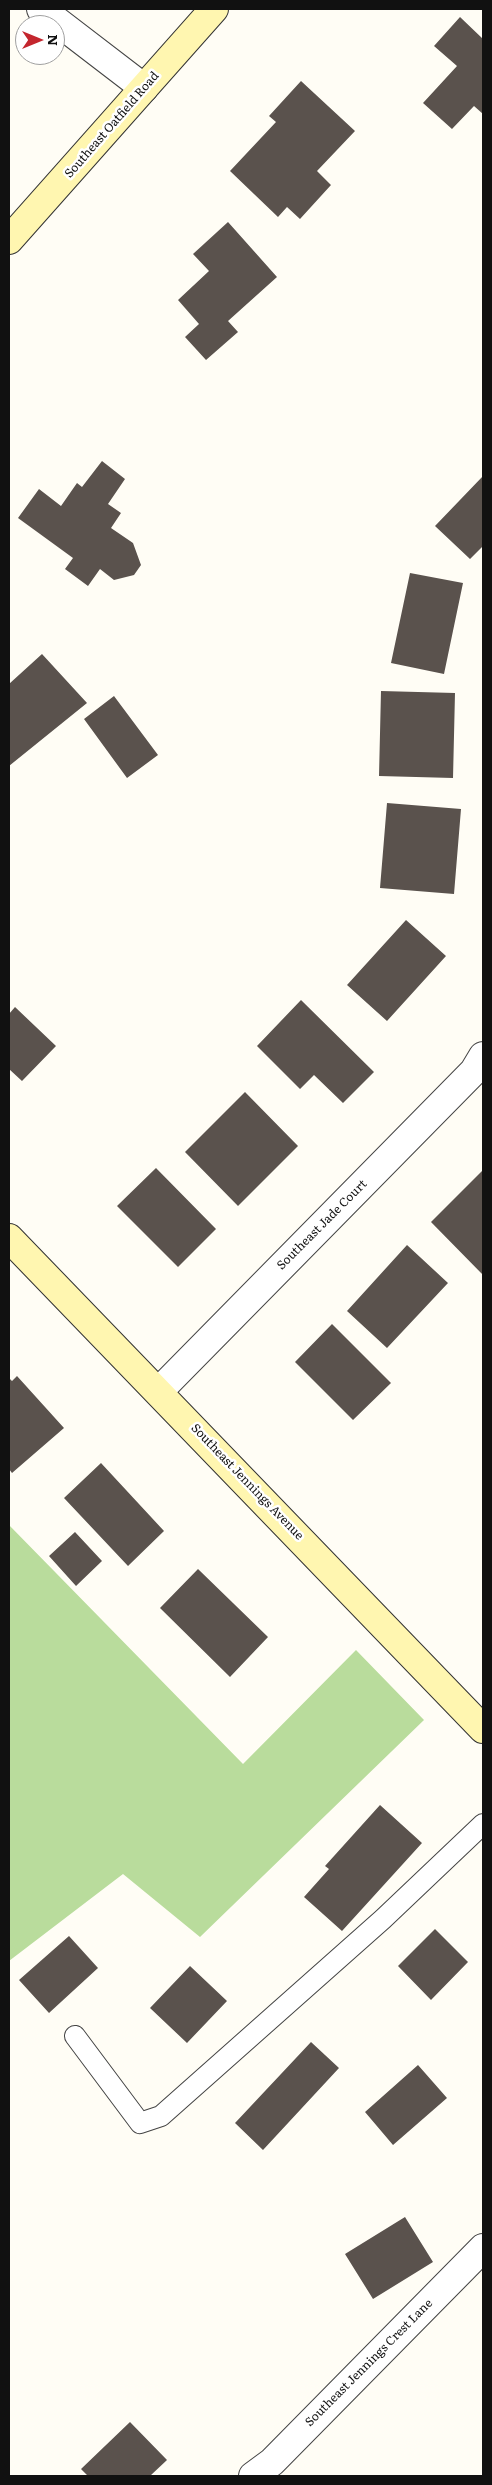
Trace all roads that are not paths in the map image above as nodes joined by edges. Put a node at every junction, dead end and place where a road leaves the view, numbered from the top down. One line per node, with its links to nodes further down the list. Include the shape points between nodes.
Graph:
1 (41, 9): 3 (street)
2 (214, 9): 3 (main road, Southeast Oatfield Road)
3 (144, 88): 4 (main road, Southeast Oatfield Road)
4 (9, 240)
5 (483, 1056): 7 (street, Southeast Jade Court, via 474,1071)
6 (9, 1238): 7 (main road, Southeast Jennings Avenue)
7 (158, 1391): 8 (main road, Southeast Jennings Avenue)
8 (483, 1729)
9 (483, 1824): 10 (lane, via 370,1931 161,2116 140,2123)
10 (75, 2036)
11 (483, 2248): 12 (street, Southeast Jennings Crest Lane, via 272,2462)
12 (253, 2476)

